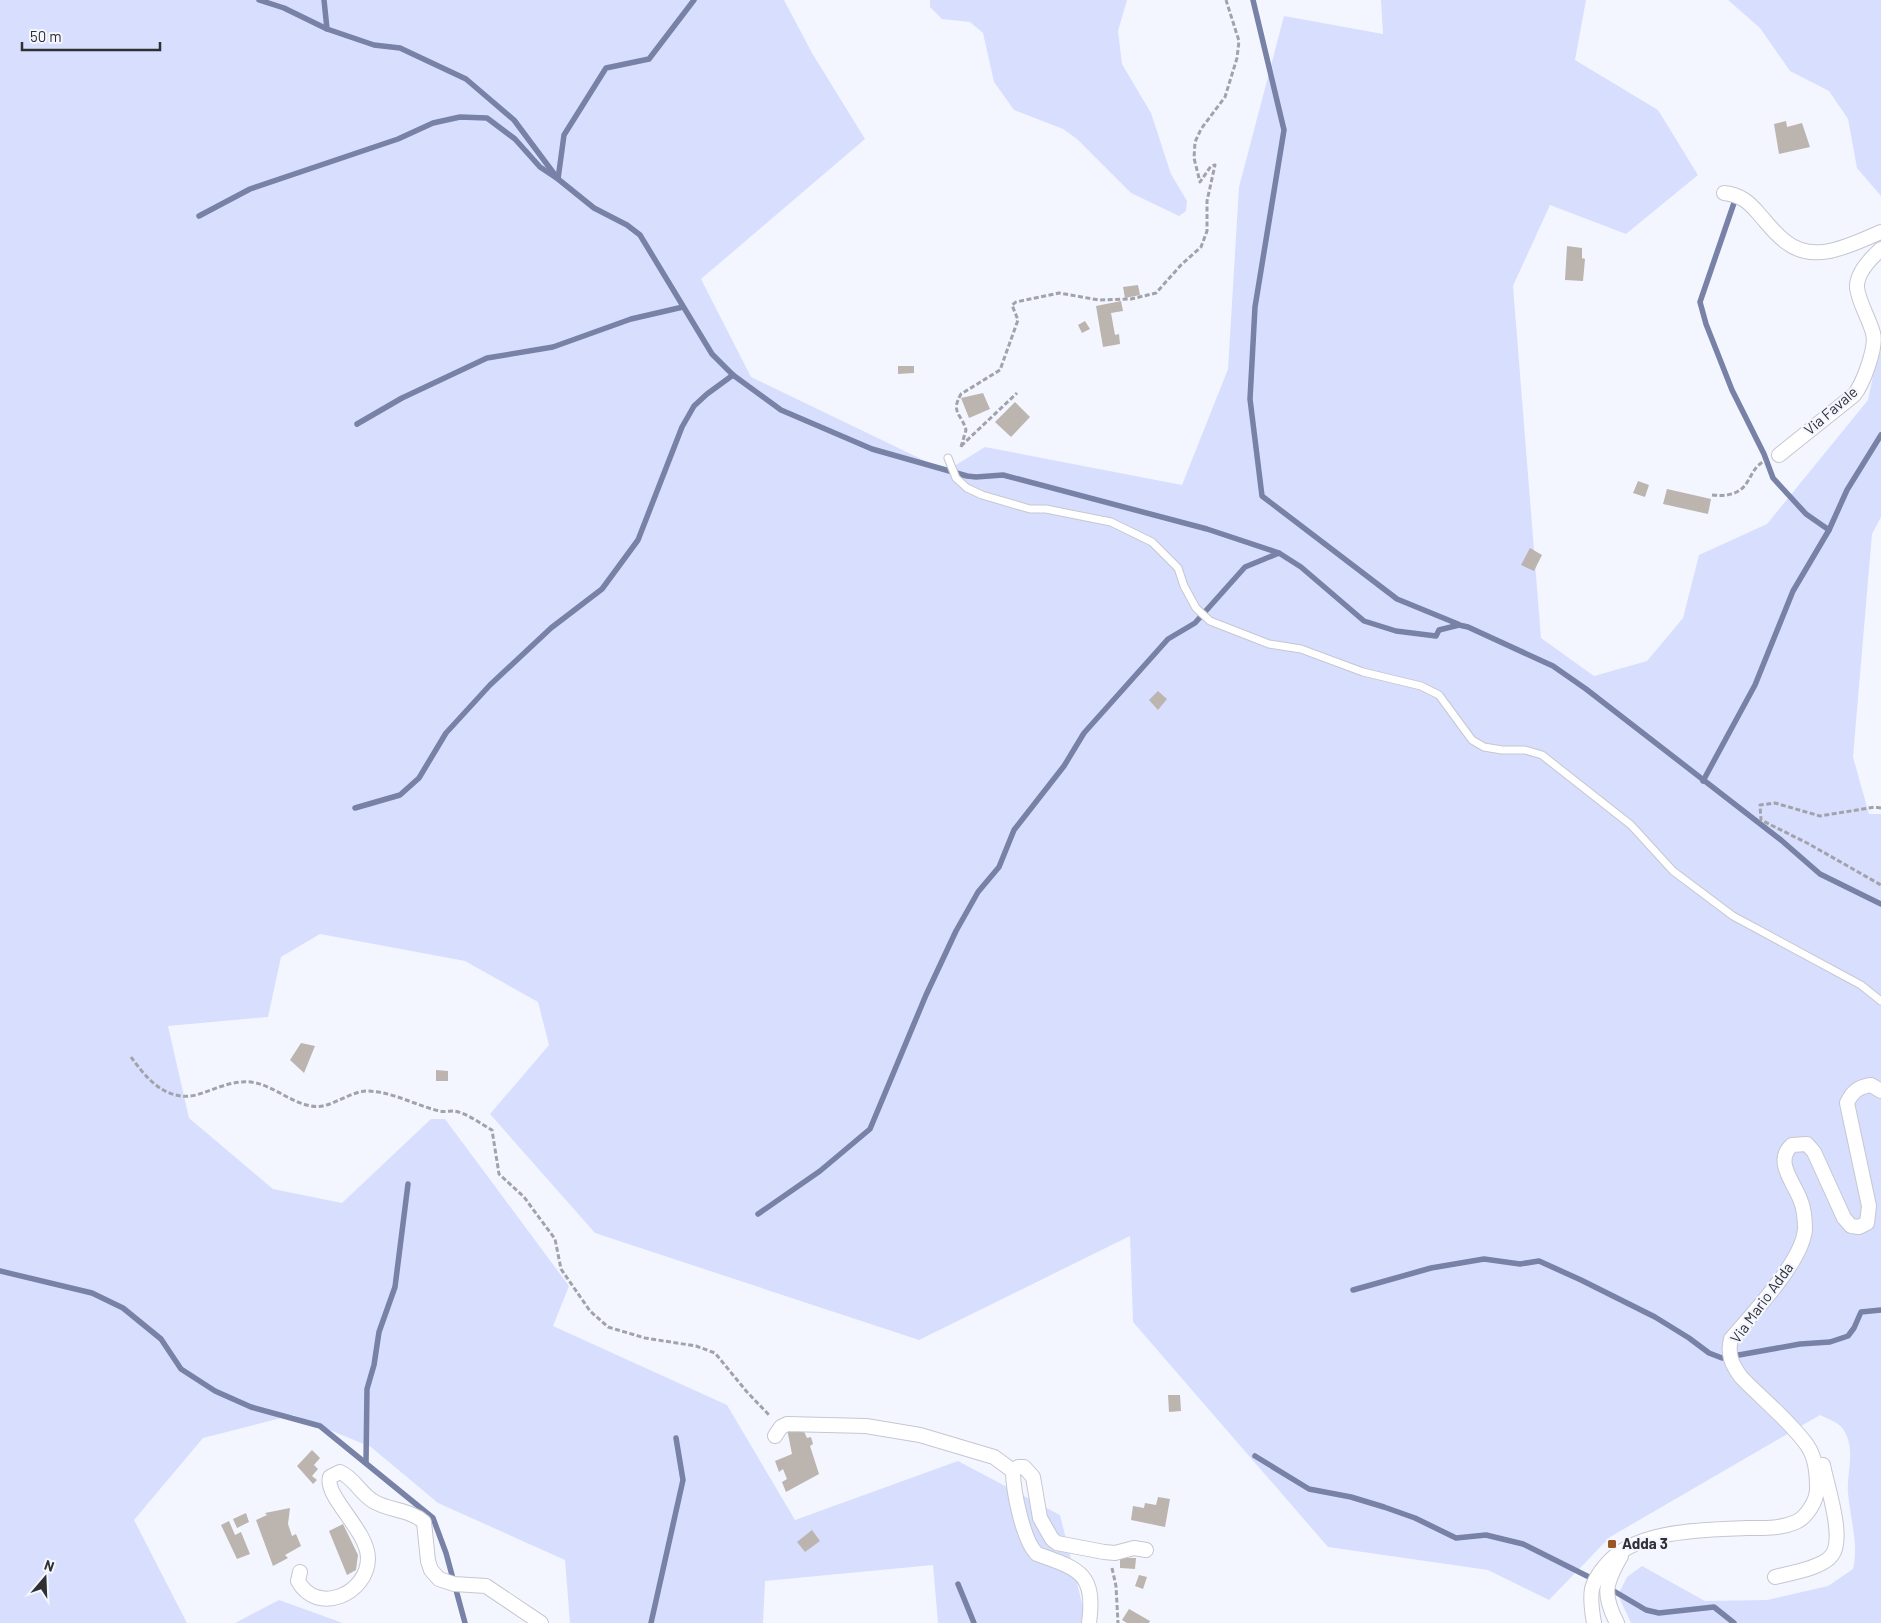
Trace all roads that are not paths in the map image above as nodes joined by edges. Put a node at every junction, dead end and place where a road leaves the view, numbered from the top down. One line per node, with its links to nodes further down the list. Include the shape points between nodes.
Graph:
1 (1724, 193): 2 (street, via 1736,194 1748,202 1787,243 1808,251 1823,253)
2 (1881, 232)
3 (1881, 249): 4 (street, Via Favale, via 1870,259 1857,287 1874,335 1860,388)
4 (1779, 455)
5 (948, 458): 6 (lane, via 956,478 982,495 1030,509 1111,522 1152,542 1178,568 1196,608 1210,621 1269,644 1301,649 1362,672 1421,686 1439,695 1472,740 1484,747 1542,755 1631,825 1674,871 1733,916 1862,985)
6 (1881, 1001)
7 (1881, 1091): 9 (street, Via Mario Adda, via 1870,1085 1863,1086 1847,1103 1869,1206 1867,1223 1860,1227 1851,1226 1844,1218 1814,1152 1807,1144 1792,1145 1785,1150 1784,1166 1801,1201 1804,1216 1802,1241 1798,1253 1729,1348 1734,1368 1802,1439)
8 (778, 1431): 10 (street, via 793,1423 849,1424 920,1435 994,1457)
9 (1813, 1458): 11 (street, Via Mario Adda, via 1817,1471 1817,1496 1798,1522 1776,1528 1692,1532 1649,1539); 14 (street, via 1822,1463 1837,1546 1832,1557 1812,1568)
10 (1013, 1471): 12 (street, via 1018,1467 1024,1468 1033,1477 1040,1518 1057,1543 1115,1553 1134,1548); 16 (street, via 1022,1519 1032,1549 1084,1575 1092,1597)
11 (1624, 1549): 17 (street, Via Mario Adda, via 1613,1556 1592,1588); 18 (street, via 1606,1595 1607,1605)
12 (1146, 1550)
13 (300, 1572): 15 (street, via 298,1581 307,1594 324,1598 352,1590 366,1569 367,1552 359,1529 329,1488 330,1477 340,1472 373,1501 409,1512 424,1522 428,1561 439,1579 454,1584 486,1586)
14 (1775, 1577)
15 (541, 1623)
16 (1089, 1623)
17 (1594, 1623)
18 (1617, 1623)

